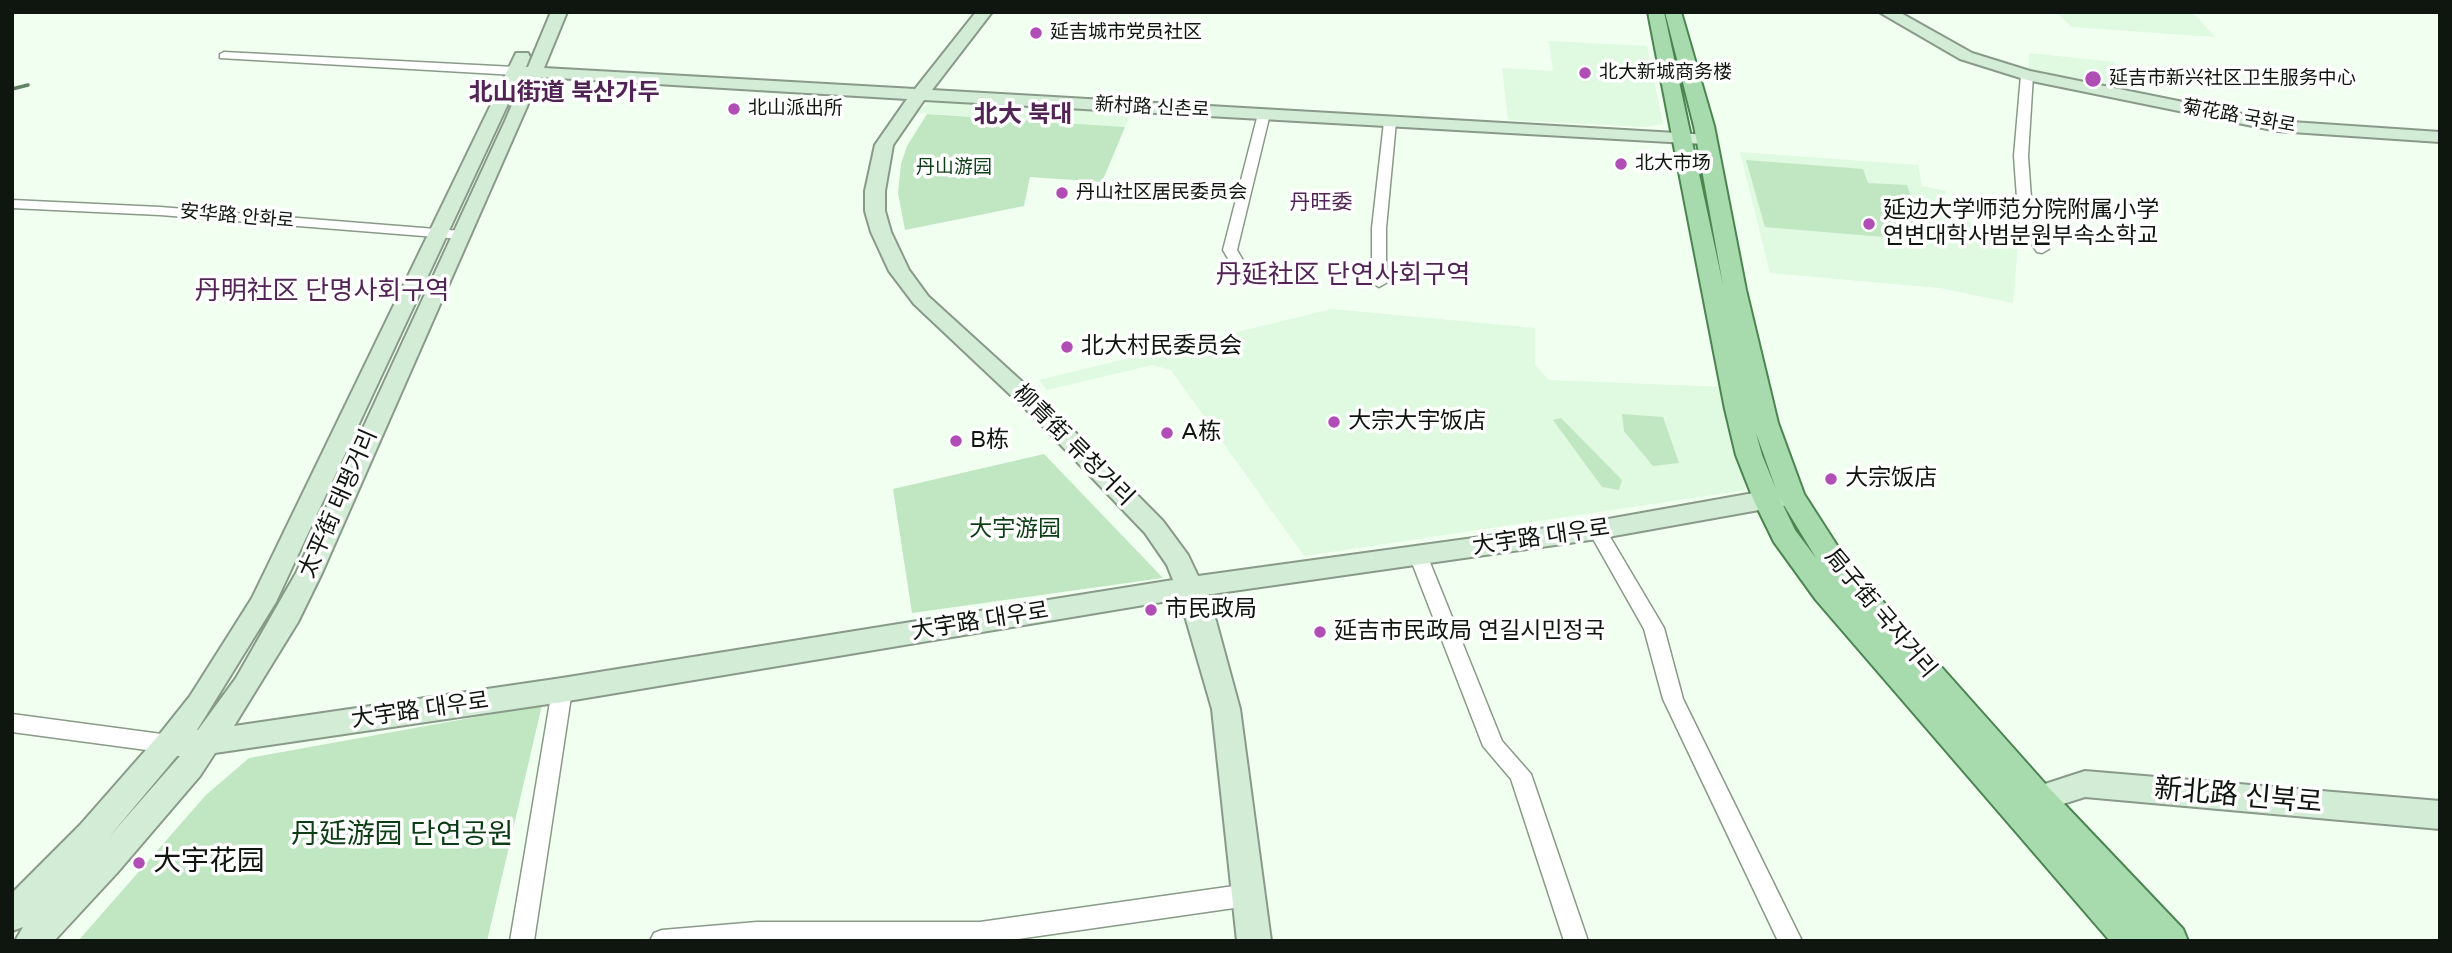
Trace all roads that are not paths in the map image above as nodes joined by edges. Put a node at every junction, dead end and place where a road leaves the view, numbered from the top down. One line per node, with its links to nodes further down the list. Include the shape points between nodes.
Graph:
1 (542, 12): 8 (street, 太平街 태평거리)
2 (559, 12): 8 (street, 太平街 태평거리)
3 (984, 12): 10 (street, 柳青街 류청거리)
4 (1656, 12): 14 (main road, 局子街 국자거리)
5 (1673, 12): 14 (main road, 局子街 국자거리)
6 (1887, 12): 9 (street, 菊花路 국화로, via 1966,56)
7 (224, 56): 8 (street)
8 (525, 71): 10 (street, 新村路 신촌로); 16 (street, 太平街 태평거리)
9 (2026, 75): 13 (street, 菊花路 국화로, via 2277,126); 17 (street, via 2021,156 2026,226)
10 (920, 94): 11 (street, 新村路 신촌로); 23 (street, 柳青街 류청거리, via 884,145 876,176 875,211 889,253 921,300 1043,413 1154,527)
11 (1264, 114): 12 (street, 新村路 신촌로); 18 (street, via 1230,250)
12 (1390, 122): 14 (street, 新村路 신촌로); 19 (street, via 1379,228)
13 (2440, 137)
14 (1694, 139): 20 (main road, 局子街 국자거리, via 1737,409 1749,455)
15 (12, 204): 16 (street, 安华路 안화로)
16 (451, 234): 26 (street, 太平街 태평거리, via 301,591 246,687); 27 (street, 太平街 태평거리, via 263,602 200,704)
17 (2042, 249)
18 (1245, 276)
19 (1379, 283)
20 (1779, 498): 21 (street, 大宇路 대우로); 28 (main road, 局子街 국자거리, via 1784,534 1826,593)
21 (1597, 530): 22 (street, 大宇路 대우로); 37 (street, via 1654,628 1673,699)
22 (1418, 555): 23 (street, 大宇路 대우로); 36 (street, via 1494,746 1520,774)
23 (1191, 587): 24 (street, 大宇路 대우로); 30 (street, 柳青街 류청거리, via 1226,709)
24 (562, 690): 26 (street, 大宇路 대우로); 33 (street)
25 (12, 723): 27 (street)
26 (208, 742): 27 (street, 大宇路 대우로); 32 (street, 太平街 태평거리, via 168,793)
27 (169, 744): 31 (street, 太平街 태평거리, via 91,835)
28 (2027, 802): 29 (street, 新北路 신북로, via 2085,784); 38 (main road, 局子街 국자거리); 39 (main road, 局子街 국자거리)
29 (2440, 815)
30 (1248, 895): 34 (street, via 980,933 757,933); 35 (street, 柳青街 류청거리)
31 (12, 916)
32 (32, 941)
33 (522, 941)
34 (662, 941)
35 (1254, 941)
36 (1576, 941)
37 (1790, 941)
38 (2133, 941)
39 (2169, 941)

